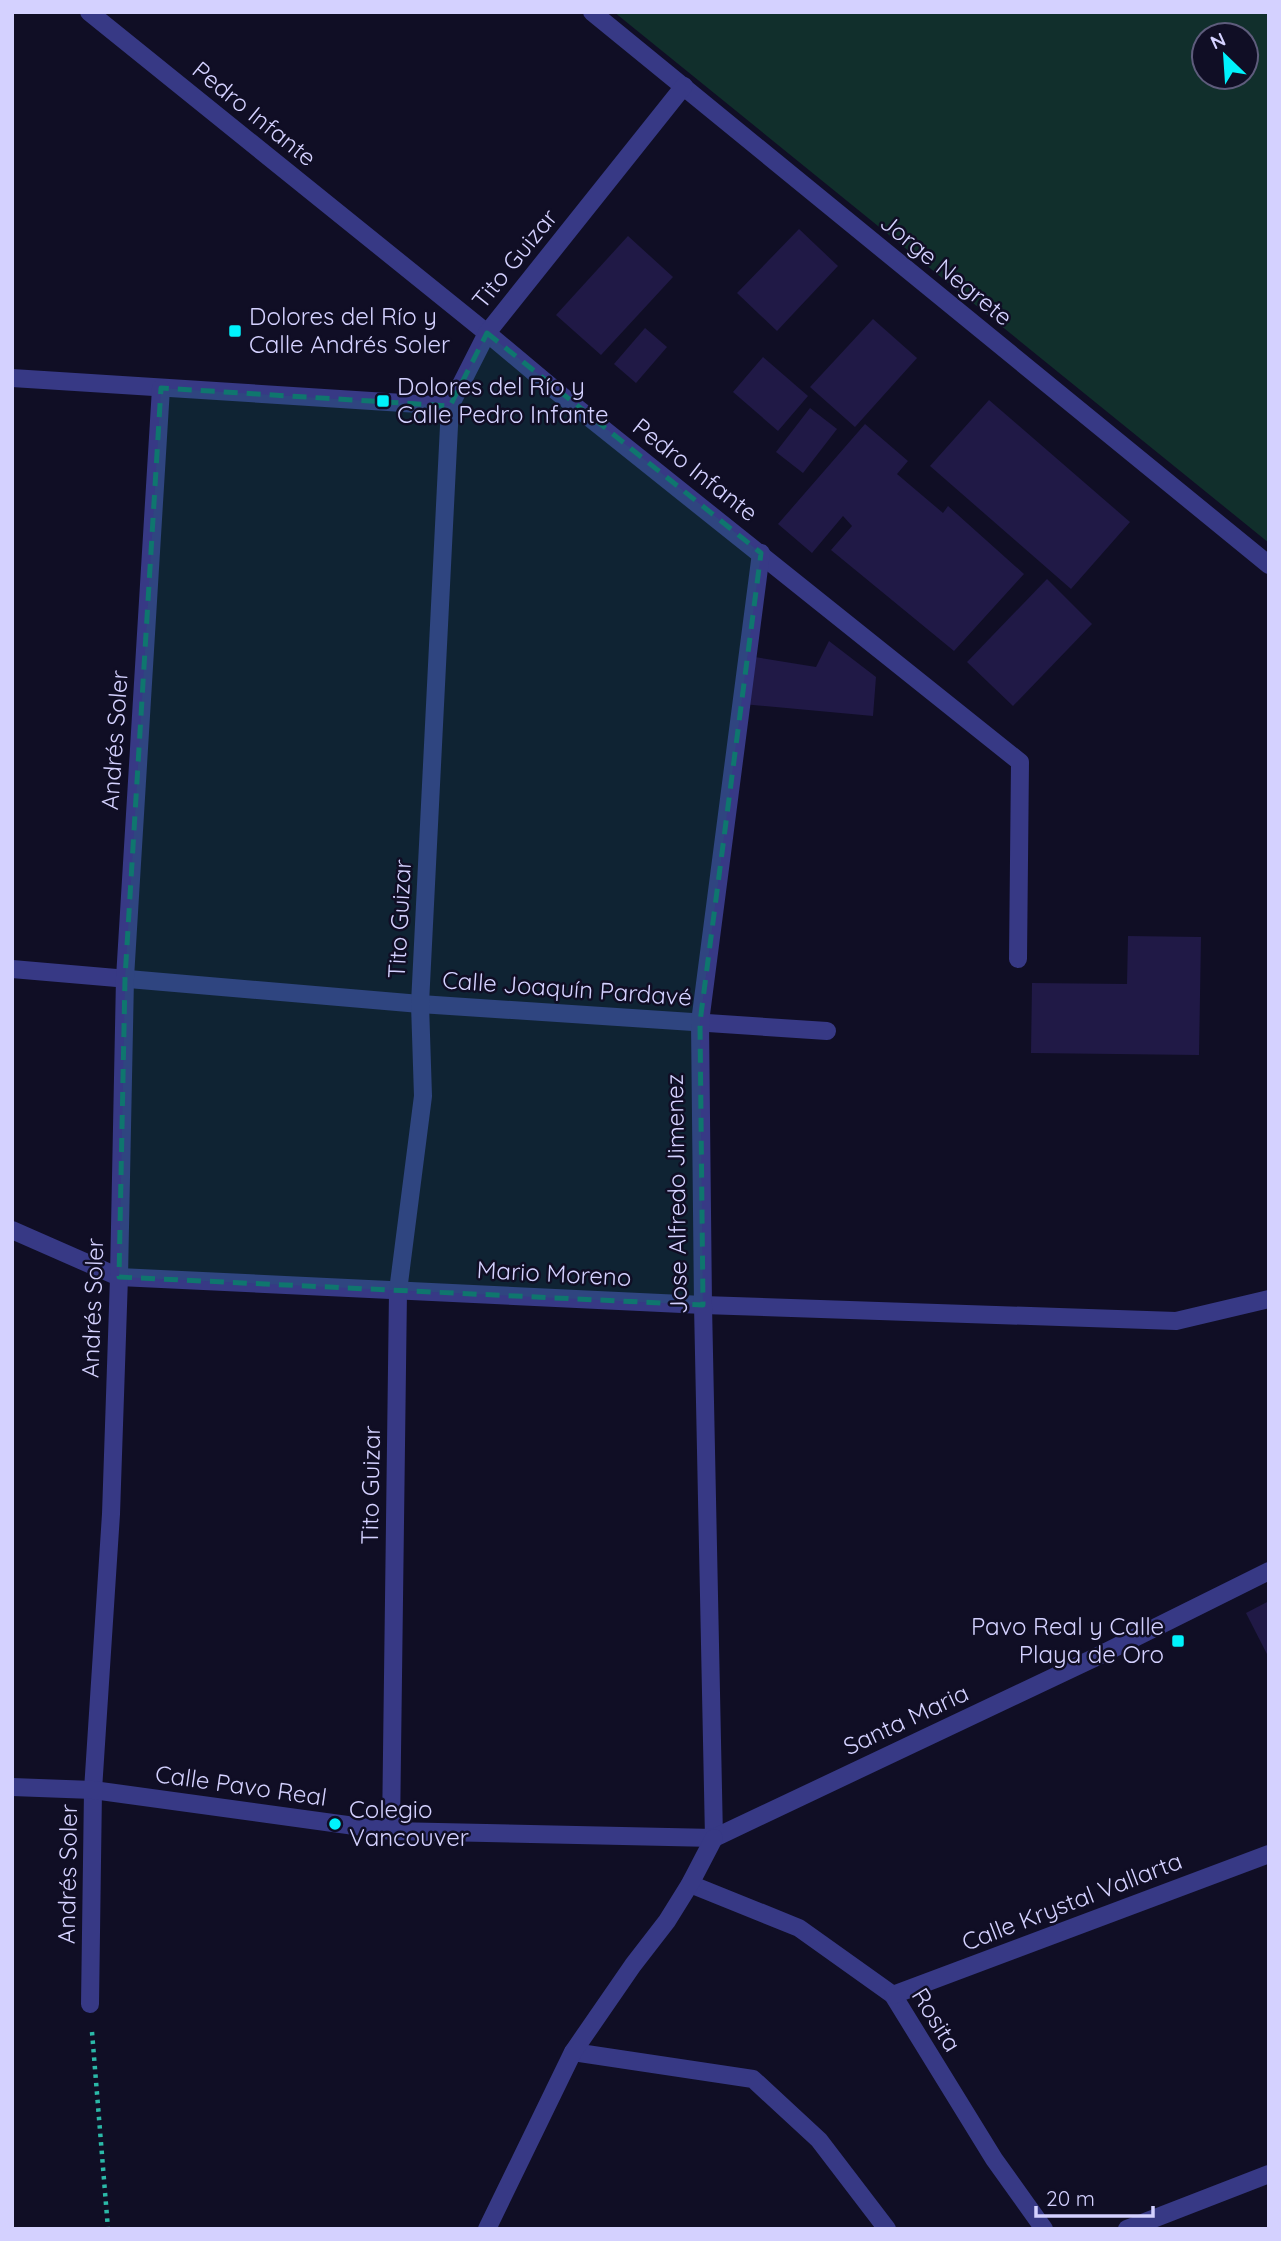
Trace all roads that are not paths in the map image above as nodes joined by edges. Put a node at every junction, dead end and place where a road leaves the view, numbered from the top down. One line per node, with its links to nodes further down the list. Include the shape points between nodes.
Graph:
1 (89, 12): 4 (street, Pedro Infante)
2 (592, 12): 3 (street, Jorge Negrete)
3 (684, 86): 4 (street, Tito Guizar); 9 (street, Jorge Negrete)
4 (487, 333): 7 (street, Tito Guizar); 8 (street, Pedro Infante)
5 (12, 378): 6 (street)
6 (162, 388): 7 (street); 12 (street, Andrés Soler)
7 (450, 405): 13 (street, Tito Guizar)
8 (761, 553): 10 (street, Pedro Infante, via 1020,762); 14 (street, Jose Alfredo Jimenez)
9 (1269, 565)
10 (1018, 959)
11 (12, 970): 12 (street, Calle Joaquín Pardavé)
12 (125, 978): 13 (street, Calle Joaquín Pardavé); 17 (street, Andrés Soler)
13 (420, 1004): 14 (street, Calle Joaquín Pardavé); 18 (street, Tito Guizar, via 424,1096)
14 (700, 1021): 15 (street, Calle Joaquín Pardavé); 20 (street, Jose Alfredo Jimenez)
15 (827, 1031)
16 (12, 1230): 17 (street, Mario Moreno)
17 (119, 1278): 18 (street, Mario Moreno); 23 (street, Andrés Soler, via 111,1514)
18 (398, 1292): 20 (street, Mario Moreno); 24 (street, Tito Guizar)
19 (1269, 1300): 20 (street, Mario Moreno, via 1176,1321)
20 (703, 1305): 25 (street, Jose Alfredo Jimenez)
21 (1269, 1571): 25 (street, Santa Maria)
22 (12, 1787): 23 (street, Calle Pavo Real)
23 (93, 1790): 24 (street, Calle Pavo Real); 29 (street, Andrés Soler)
24 (391, 1831): 25 (street, Calle Pavo Real)
25 (714, 1838): 27 (street)
26 (1269, 1854): 28 (street, Calle Krystal Vallarta)
27 (690, 1884): 28 (street, Rosita, via 799,1928); 30 (street)
28 (893, 1995): 34 (street, Rosita, via 993,2159)
29 (90, 2004)
30 (573, 2052): 32 (street); 33 (street, via 753,2079 818,2140)
31 (1269, 2174): 35 (street)
32 (487, 2229)
33 (887, 2229)
34 (1044, 2229)
35 (1127, 2229)

